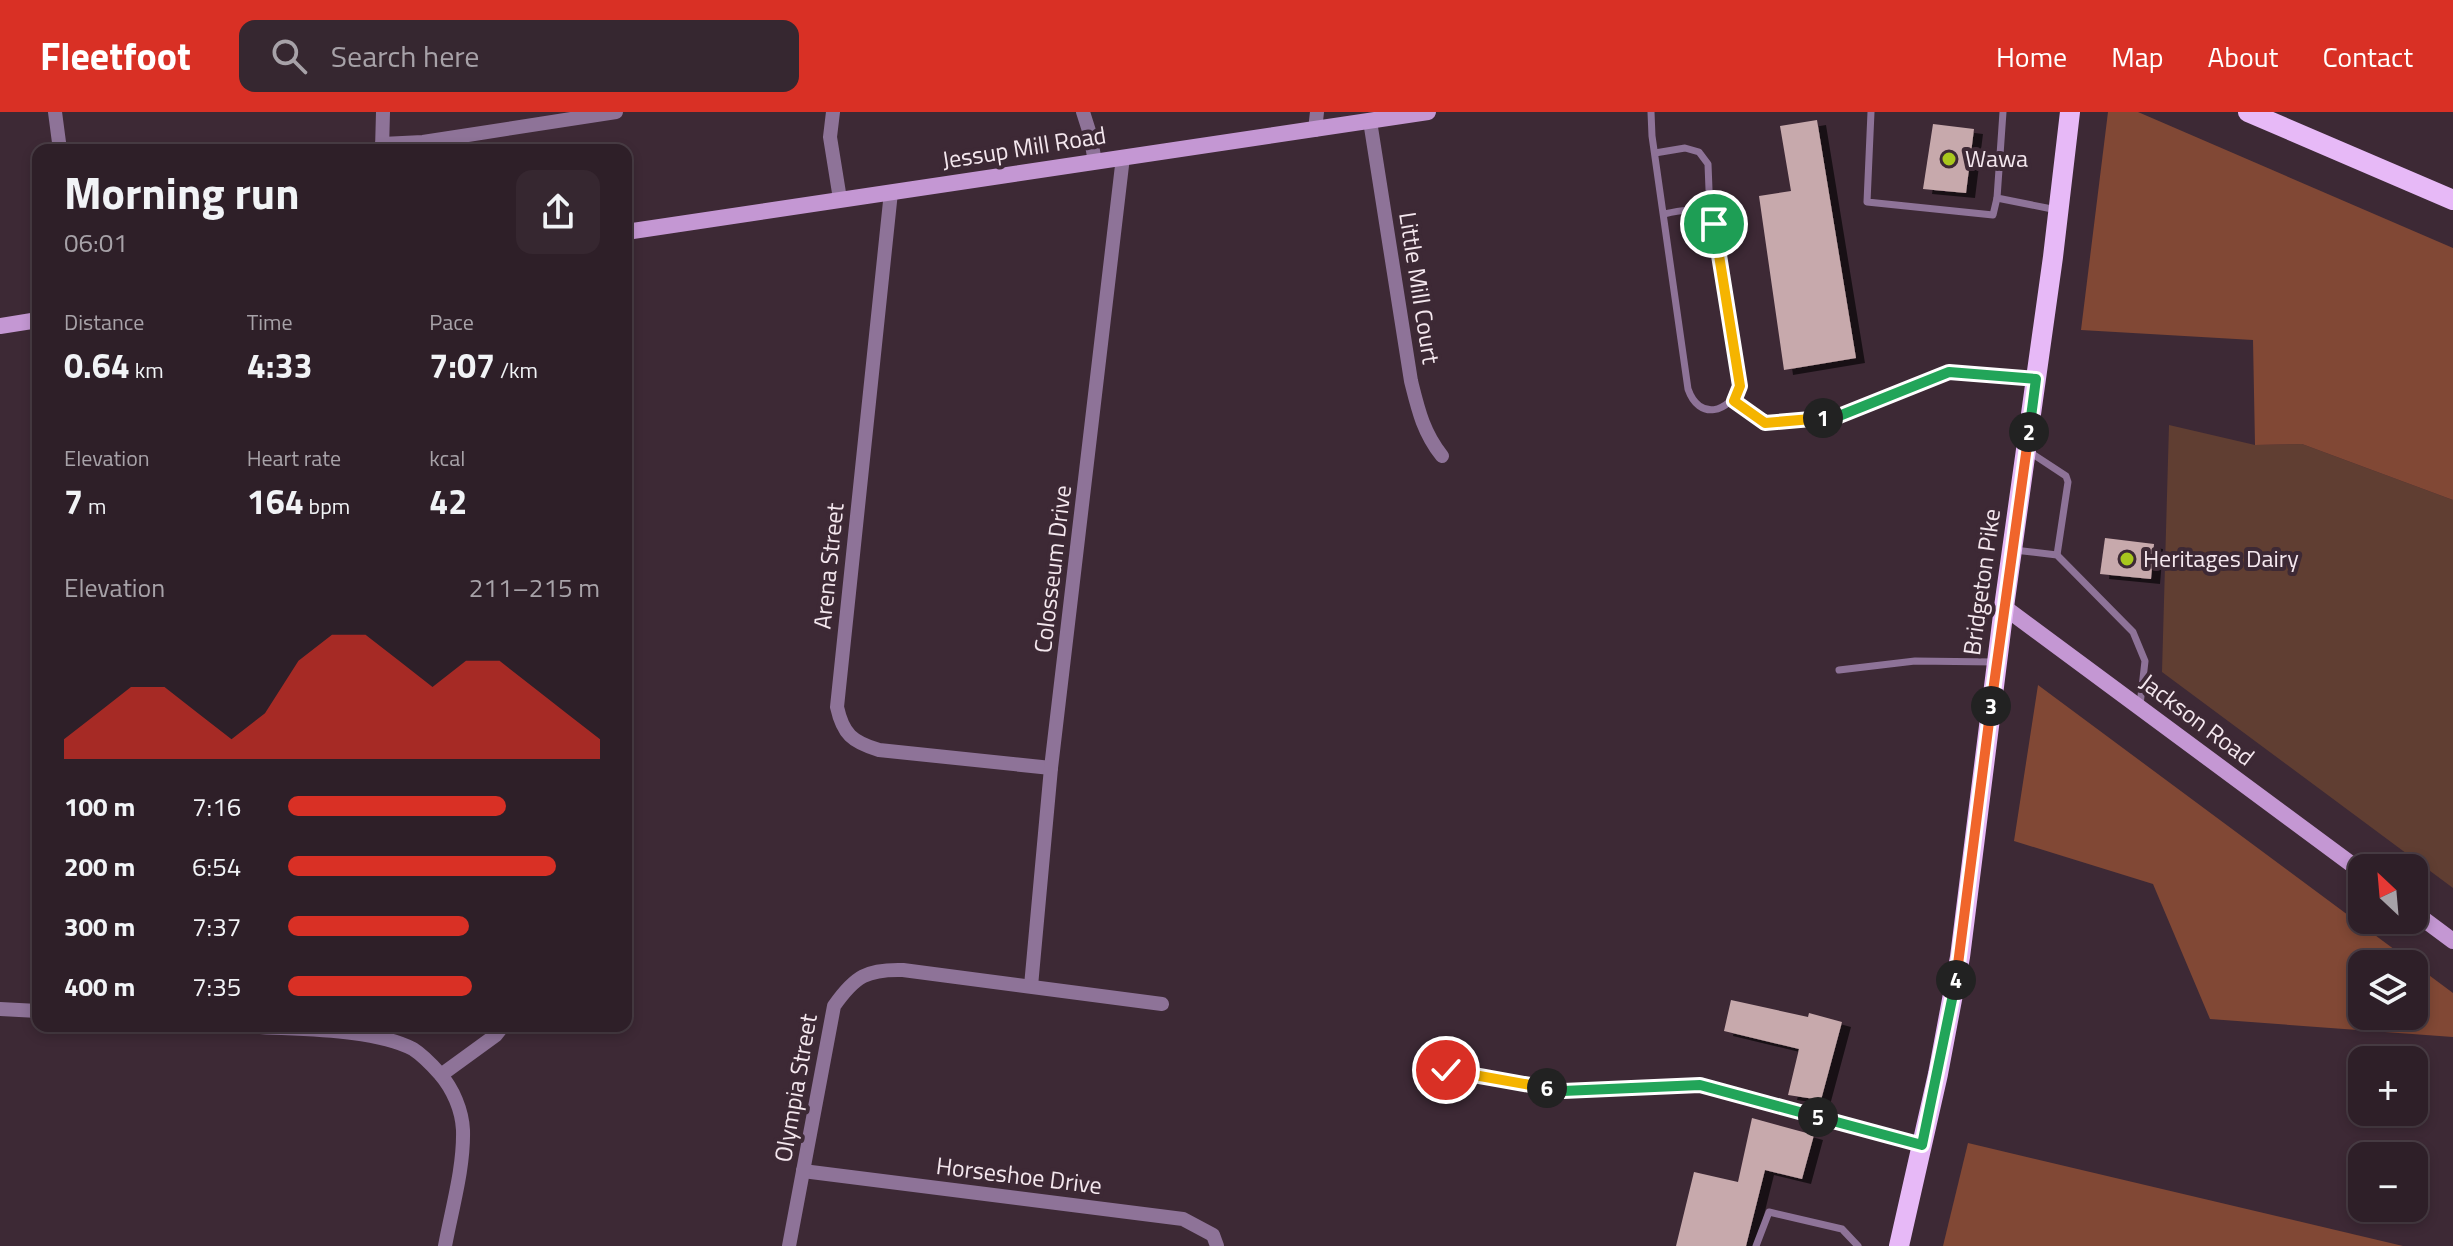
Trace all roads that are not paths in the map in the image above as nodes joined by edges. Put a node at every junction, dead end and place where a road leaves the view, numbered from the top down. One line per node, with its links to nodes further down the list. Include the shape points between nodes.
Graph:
1 (55, 112): 15 (street)
2 (383, 112): 16 (street)
3 (616, 112): 17 (street)
4 (833, 112): 23 (street, via 830,137)
5 (1083, 112): 20 (street)
6 (1317, 112): 14 (street)
7 (1428, 112): 13 (street, Jessup Mill Road)
8 (1651, 112): 18 (lane)
9 (1871, 112): 22 (lane, via 1867,202 1993,215)
10 (2003, 112): 22 (lane)
11 (2070, 112): 25 (main road, Bridgeton Pike)
12 (2248, 112): 24 (main road)
13 (1370, 121): 14 (street, Jessup Mill Road); 34 (street, Little Mill Court, via 1411,381 1420,422)
14 (1315, 130): 19 (street, Jessup Mill Road)
15 (59, 144)
16 (382, 144)
17 (407, 144)
18 (1655, 153): 26 (lane); 27 (lane, via 1685,148 1699,152 1708,164)
19 (1123, 157): 20 (street, Jessup Mill Road); 41 (street, Colosseum Drive)
20 (1095, 162): 21 (street, Jessup Mill Road)
21 (891, 192): 23 (street, Jessup Mill Road); 41 (street, Arena Street, via 838,692 841,727 859,744 879,750)
22 (1997, 198): 25 (lane)
23 (840, 199): 28 (street, Jessup Mill Road)
24 (2453, 200)
25 (2059, 210): 31 (main road, Bridgeton Pike)
26 (1664, 214): 27 (lane, via 1688,209); 32 (lane, via 1691,398 1708,410)
27 (1710, 215): 32 (lane, via 1740,386)
28 (632, 231)
29 (32, 321): 30 (street)
30 (0, 326)
31 (2036, 379): 32 (lane, via 1949,372 1834,418 1765,423); 33 (main road, Bridgeton Pike)
32 (1734, 401)
33 (2026, 450): 35 (main road, Bridgeton Pike); 36 (lane, via 2068,482)
34 (1442, 456)
35 (2012, 550): 36 (lane); 37 (main road, Bridgeton Pike)
36 (2057, 555): 40 (lane, via 2133,632 2145,661)
37 (2004, 607): 38 (main road, Bridgeton Pike); 40 (street, Jackson Road)
38 (1997, 662): 39 (lane, via 1915,661); 53 (main road, Bridgeton Pike, via 1958,971)
39 (1839, 670)
40 (2140, 707): 42 (street, Jackson Road)
41 (1051, 768): 45 (street, Colosseum Drive)
42 (2348, 862)
43 (2428, 922): 44 (street)
44 (2453, 941)
45 (1031, 986): 46 (street, Olympia Street); 54 (street, Olympia Street, via 903,970 860,976 834,1006)
46 (1162, 1004)
47 (0, 1009): 48 (street)
48 (32, 1011)
49 (320, 1032): 52 (street, via 372,1036 413,1049)
50 (498, 1032): 52 (street)
51 (1446, 1070): 53 (lane, via 1563,1091 1700,1085)
52 (441, 1075): 55 (street, via 457,1102 463,1127)
53 (1922, 1145): 60 (main road, Bridgeton Pike)
54 (803, 1171): 56 (street, Olympia Street); 57 (street, Horseshoe Drive, via 1183,1219 1213,1235)
55 (445, 1246)
56 (789, 1246)
57 (1217, 1246)
58 (1756, 1246): 59 (lane, via 1769,1212 1842,1229)
59 (1858, 1246)
60 (1899, 1246)

